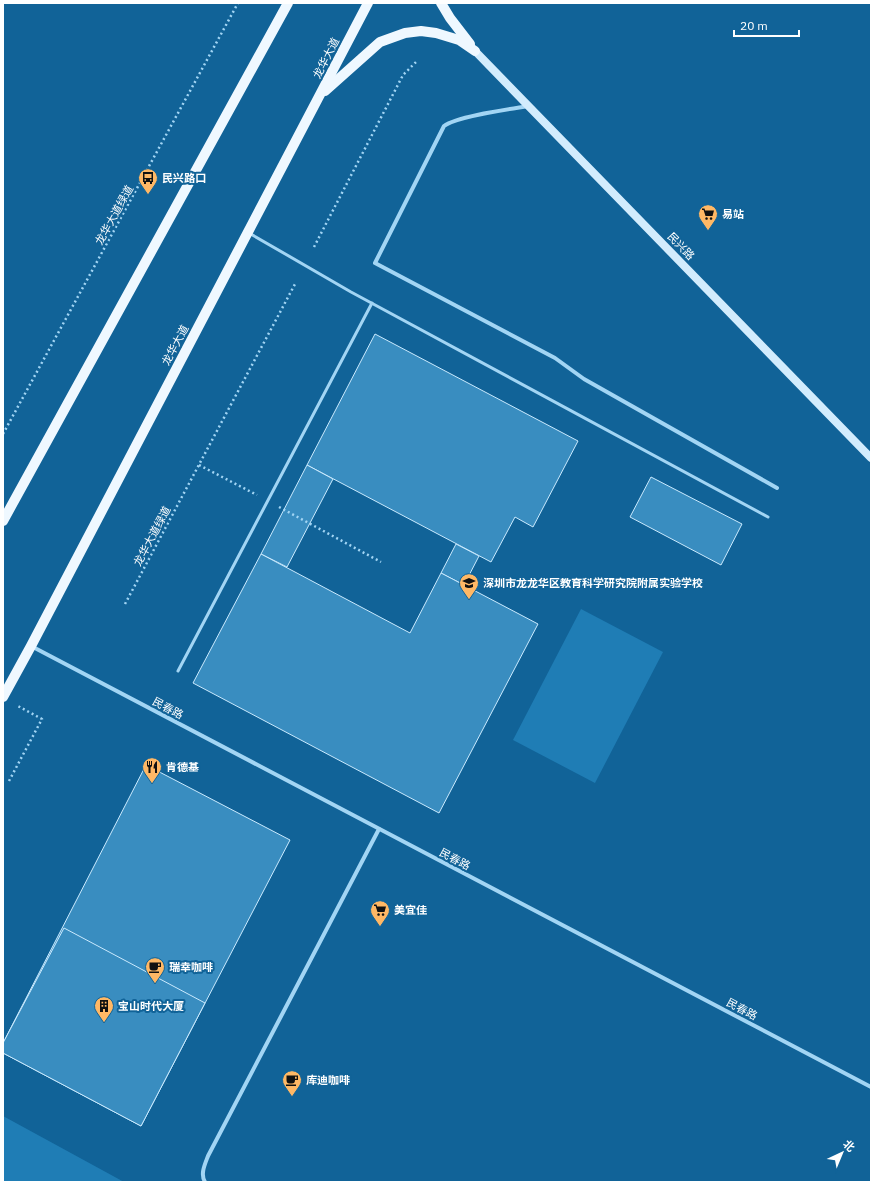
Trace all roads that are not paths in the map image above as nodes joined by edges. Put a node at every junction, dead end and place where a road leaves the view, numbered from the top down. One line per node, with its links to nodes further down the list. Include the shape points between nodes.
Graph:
1 (288, 3): 12 (main road)
2 (368, 3): 5 (main road, 龙华大道)
3 (441, 3): 4 (main road)
4 (475, 51): 5 (main road, via 459,40 436,33 405,33 380,42); 6 (street, 民兴路)
5 (320, 95): 7 (main road, 龙华大道)
6 (530, 106): 9 (street, 民兴路); 10 (street, via 453,121 444,126 375,263 555,358 584,379)
7 (248, 232): 8 (lane); 13 (main road, 龙华大道)
8 (372, 303): 11 (lane); 14 (lane)
9 (871, 458)
10 (777, 488)
11 (768, 517)
12 (3, 521)
13 (31, 646): 15 (main road, 龙华大道); 16 (street, 民春路)
14 (178, 672)
15 (6, 699)
16 (379, 829): 17 (street, 民春路); 18 (street, via 208,1156 203,1168)
17 (871, 1087)
18 (205, 1182)

